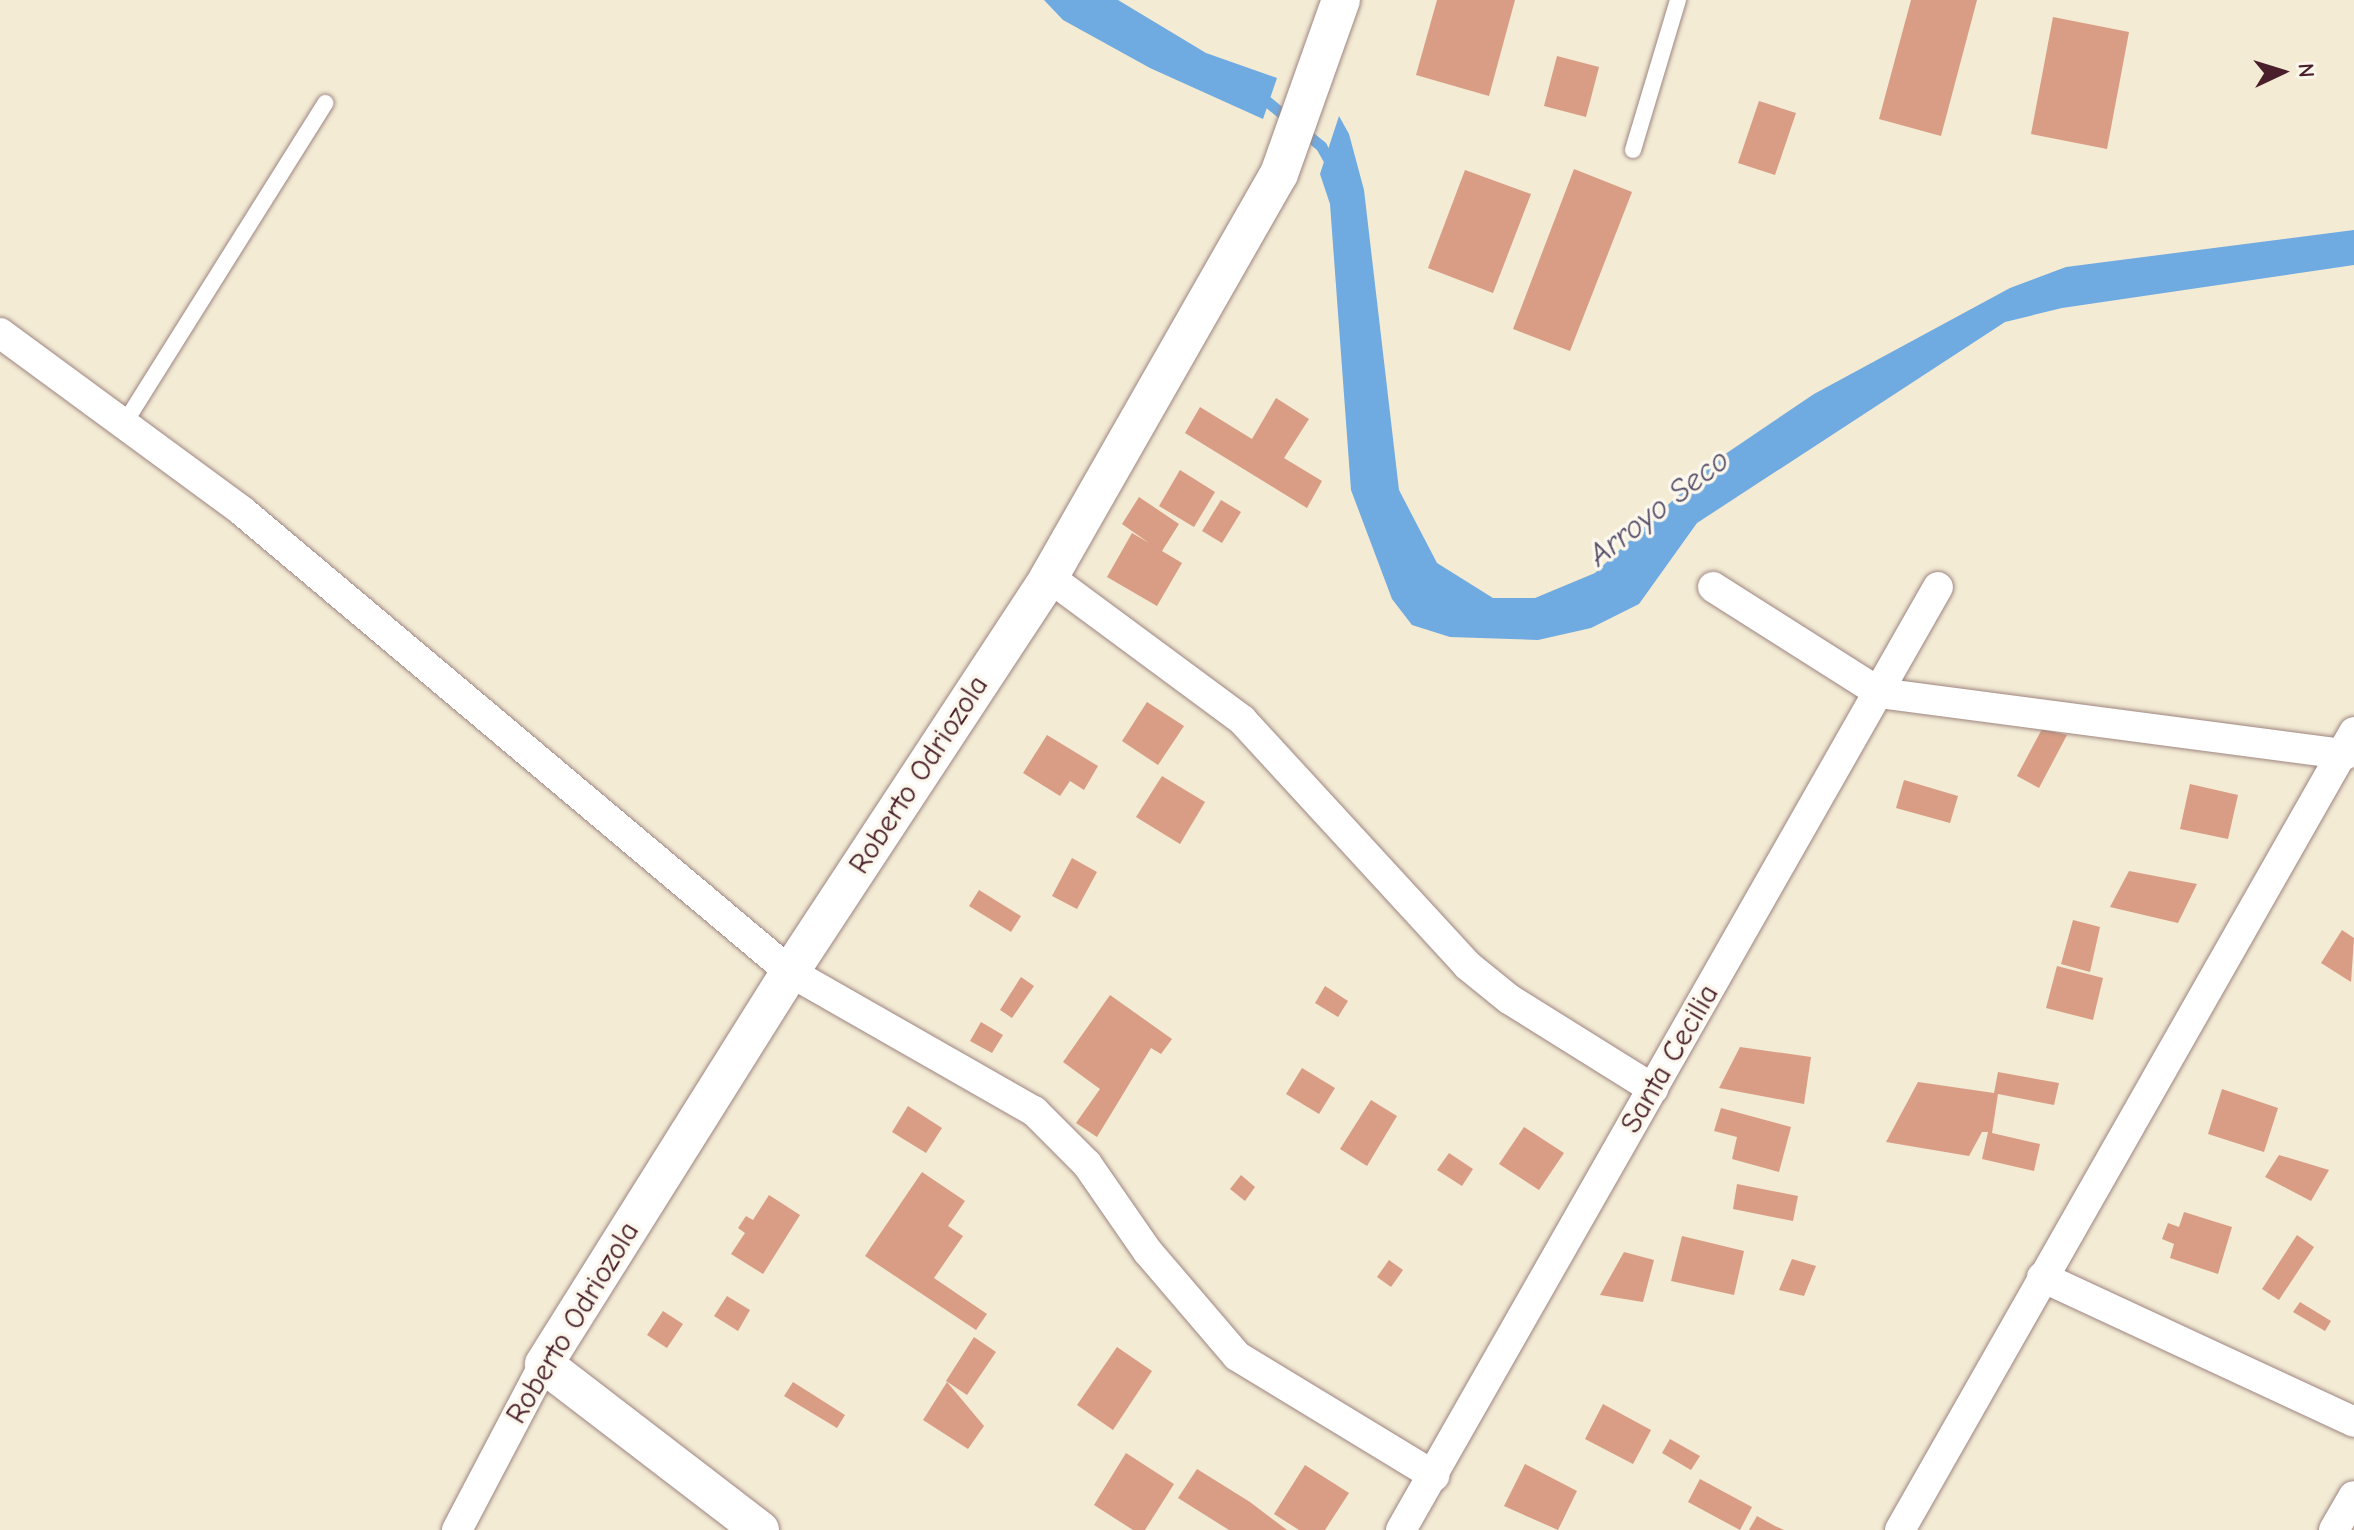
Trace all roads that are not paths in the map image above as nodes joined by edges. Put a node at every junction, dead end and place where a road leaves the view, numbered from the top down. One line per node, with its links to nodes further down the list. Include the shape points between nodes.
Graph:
1 (1341, 0): 7 (street, Roberto Odriozola, via 1279,174)
2 (1678, 0): 4 (lane)
3 (325, 103): 6 (lane)
4 (1633, 150)
5 (0, 333): 6 (street)
6 (124, 424): 12 (street, via 242,511)
7 (1049, 577): 12 (street, Roberto Odriozola); 13 (street, via 1242,720 1467,965 1509,999)
8 (1713, 587): 10 (street)
9 (1938, 587): 10 (street, Santa Cecilia)
10 (1880, 693): 11 (street); 13 (street, Santa Cecilia)
11 (2350, 743): 14 (street)
12 (790, 972): 15 (street, Roberto Odriozola); 17 (street, via 1034,1111 1087,1164 1148,1252 1237,1356)
13 (1653, 1089): 17 (street, Santa Cecilia)
14 (2042, 1277): 16 (street); 22 (street)
15 (544, 1364): 19 (street, Roberto Odriozola); 20 (street)
16 (2354, 1422)
17 (1434, 1476): 21 (street, Santa Cecilia)
18 (2354, 1496): 23 (street)
19 (457, 1530)
20 (760, 1530)
21 (1401, 1530)
22 (1900, 1530)
23 (2334, 1530)

